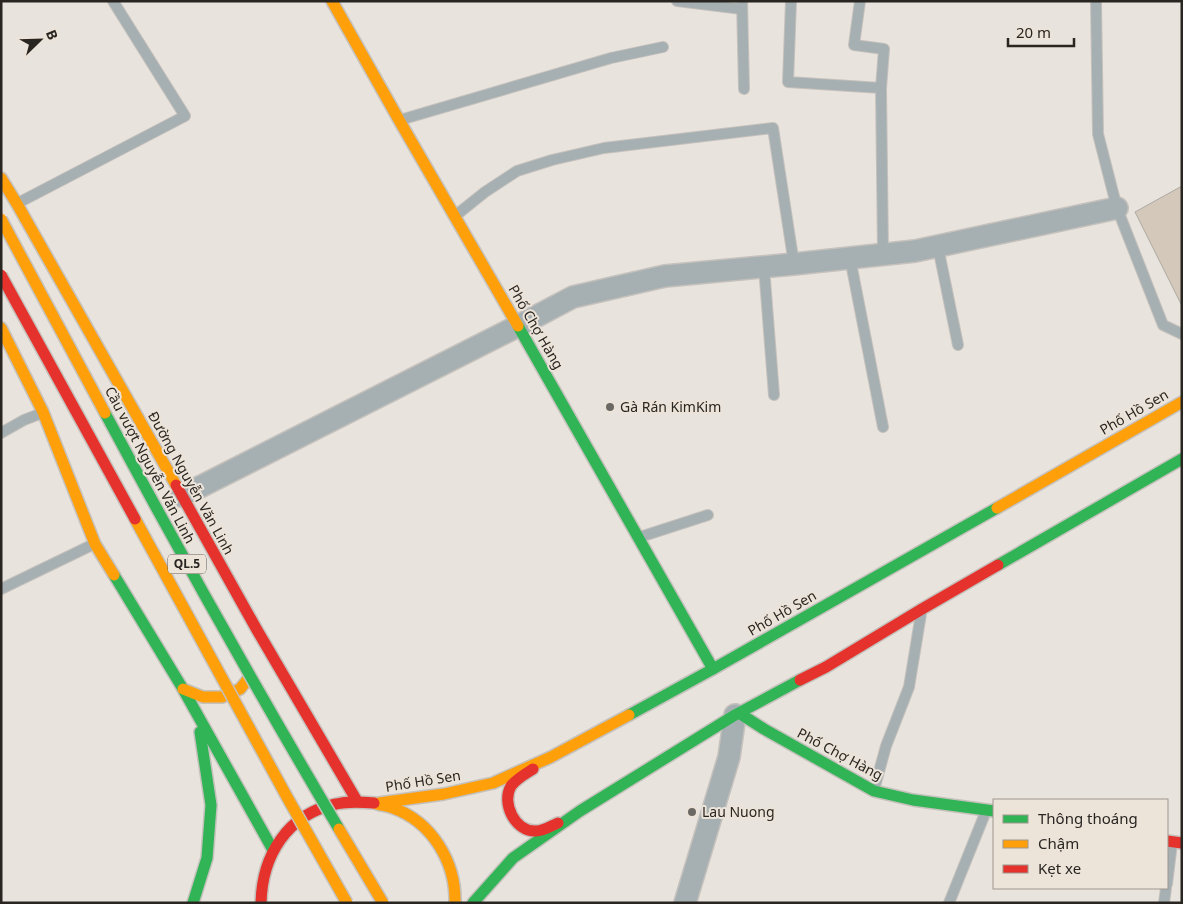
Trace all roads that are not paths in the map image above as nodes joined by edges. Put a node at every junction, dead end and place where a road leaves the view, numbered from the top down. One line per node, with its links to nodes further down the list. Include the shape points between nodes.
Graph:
1 (113, 1): 13 (lane, via 185,116)
2 (332, 1): 11 (main road, Phố Chợ Hàng)
3 (677, 1): 7 (lane)
4 (792, 1): 9 (lane, via 788,82)
5 (860, 1): 9 (lane, via 854,45 884,49)
6 (1096, 1): 14 (lane, via 1098,134)
7 (742, 5): 10 (lane)
8 (663, 47): 11 (lane, via 611,58)
9 (881, 88): 18 (lane)
10 (744, 89)
11 (399, 120): 15 (main road, Phố Chợ Hàng)
12 (1, 178): 13 (main road, Đường Nguyễn Văn Linh / QL.5)
13 (17, 204): 33 (main road, Đường Nguyễn Văn Linh / QL.5)
14 (1117, 208): 17 (street); 25 (lane, via 1163,324)
15 (454, 216): 20 (lane, via 517,171 552,160 604,148 773,128); 23 (main road, Phố Chợ Hàng)
16 (1, 219): 57 (main road, Cầu vượt Nguyễn Văn Linh / QL.5, bridge, via 156,509)
17 (938, 247): 18 (street); 26 (lane)
18 (884, 254): 19 (street)
19 (850, 258): 20 (street); 30 (lane)
20 (794, 264): 21 (street)
21 (764, 267): 23 (street, via 665,276 573,297); 27 (lane)
22 (1, 275): 56 (main road, QL.5, bridge)
23 (518, 326): 33 (street); 35 (main road, Phố Chợ Hàng)
24 (1, 328): 29 (main road)
25 (1182, 334)
26 (958, 345)
27 (774, 395)
28 (1182, 402): 40 (main road, Phố Hồ Sen)
29 (42, 412): 31 (lane); 36 (main road)
30 (883, 427)
31 (1, 433)
32 (1182, 459): 38 (main road)
33 (182, 496): 39 (main road, Đường Nguyễn Văn Linh / QL.5)
34 (708, 515): 35 (lane)
35 (639, 537): 40 (main road, Phố Chợ Hàng)
36 (95, 544): 37 (lane); 41 (main road)
37 (1, 589)
38 (922, 609): 42 (main road, via 826,667); 45 (lane, via 909,687 886,746)
39 (257, 630): 41 (main road, via 260,652 254,672 240,689 222,697 203,697); 46 (main road, Đường Nguyễn Văn Linh / QL.5)
40 (714, 669): 44 (main road, Phố Hồ Sen)
41 (182, 689): 43 (main road)
42 (737, 714): 45 (main road, Phố Chợ Hàng); 48 (main road); 60 (street, via 729,757)
43 (197, 715): 51 (main road); 54 (main road, via 211,805 208,858)
44 (550, 757): 47 (main road, Phố Hồ Sen, via 493,783); 48 (main road, via 517,780 511,788 508,800 511,812 518,824 532,832 544,830)
45 (874, 792): 49 (main road, Phố Chợ Hàng)
46 (357, 801): 47 (main road); 51 (main road, via 331,804 308,814 288,830)
47 (379, 803): 58 (main road, via 400,811 423,826 441,847 452,872)
48 (580, 811): 59 (main road, via 513,858)
49 (990, 811): 61 (lane)
50 (1173, 842): 52 (lane)
51 (273, 850): 55 (main road, via 265,868)
52 (1168, 877)
53 (1166, 889): 62 (lane)
54 (193, 903)
55 (261, 903)
56 (347, 903)
57 (384, 903)
58 (455, 903)
59 (473, 903)
60 (686, 903)
61 (948, 903)
62 (1164, 903)

